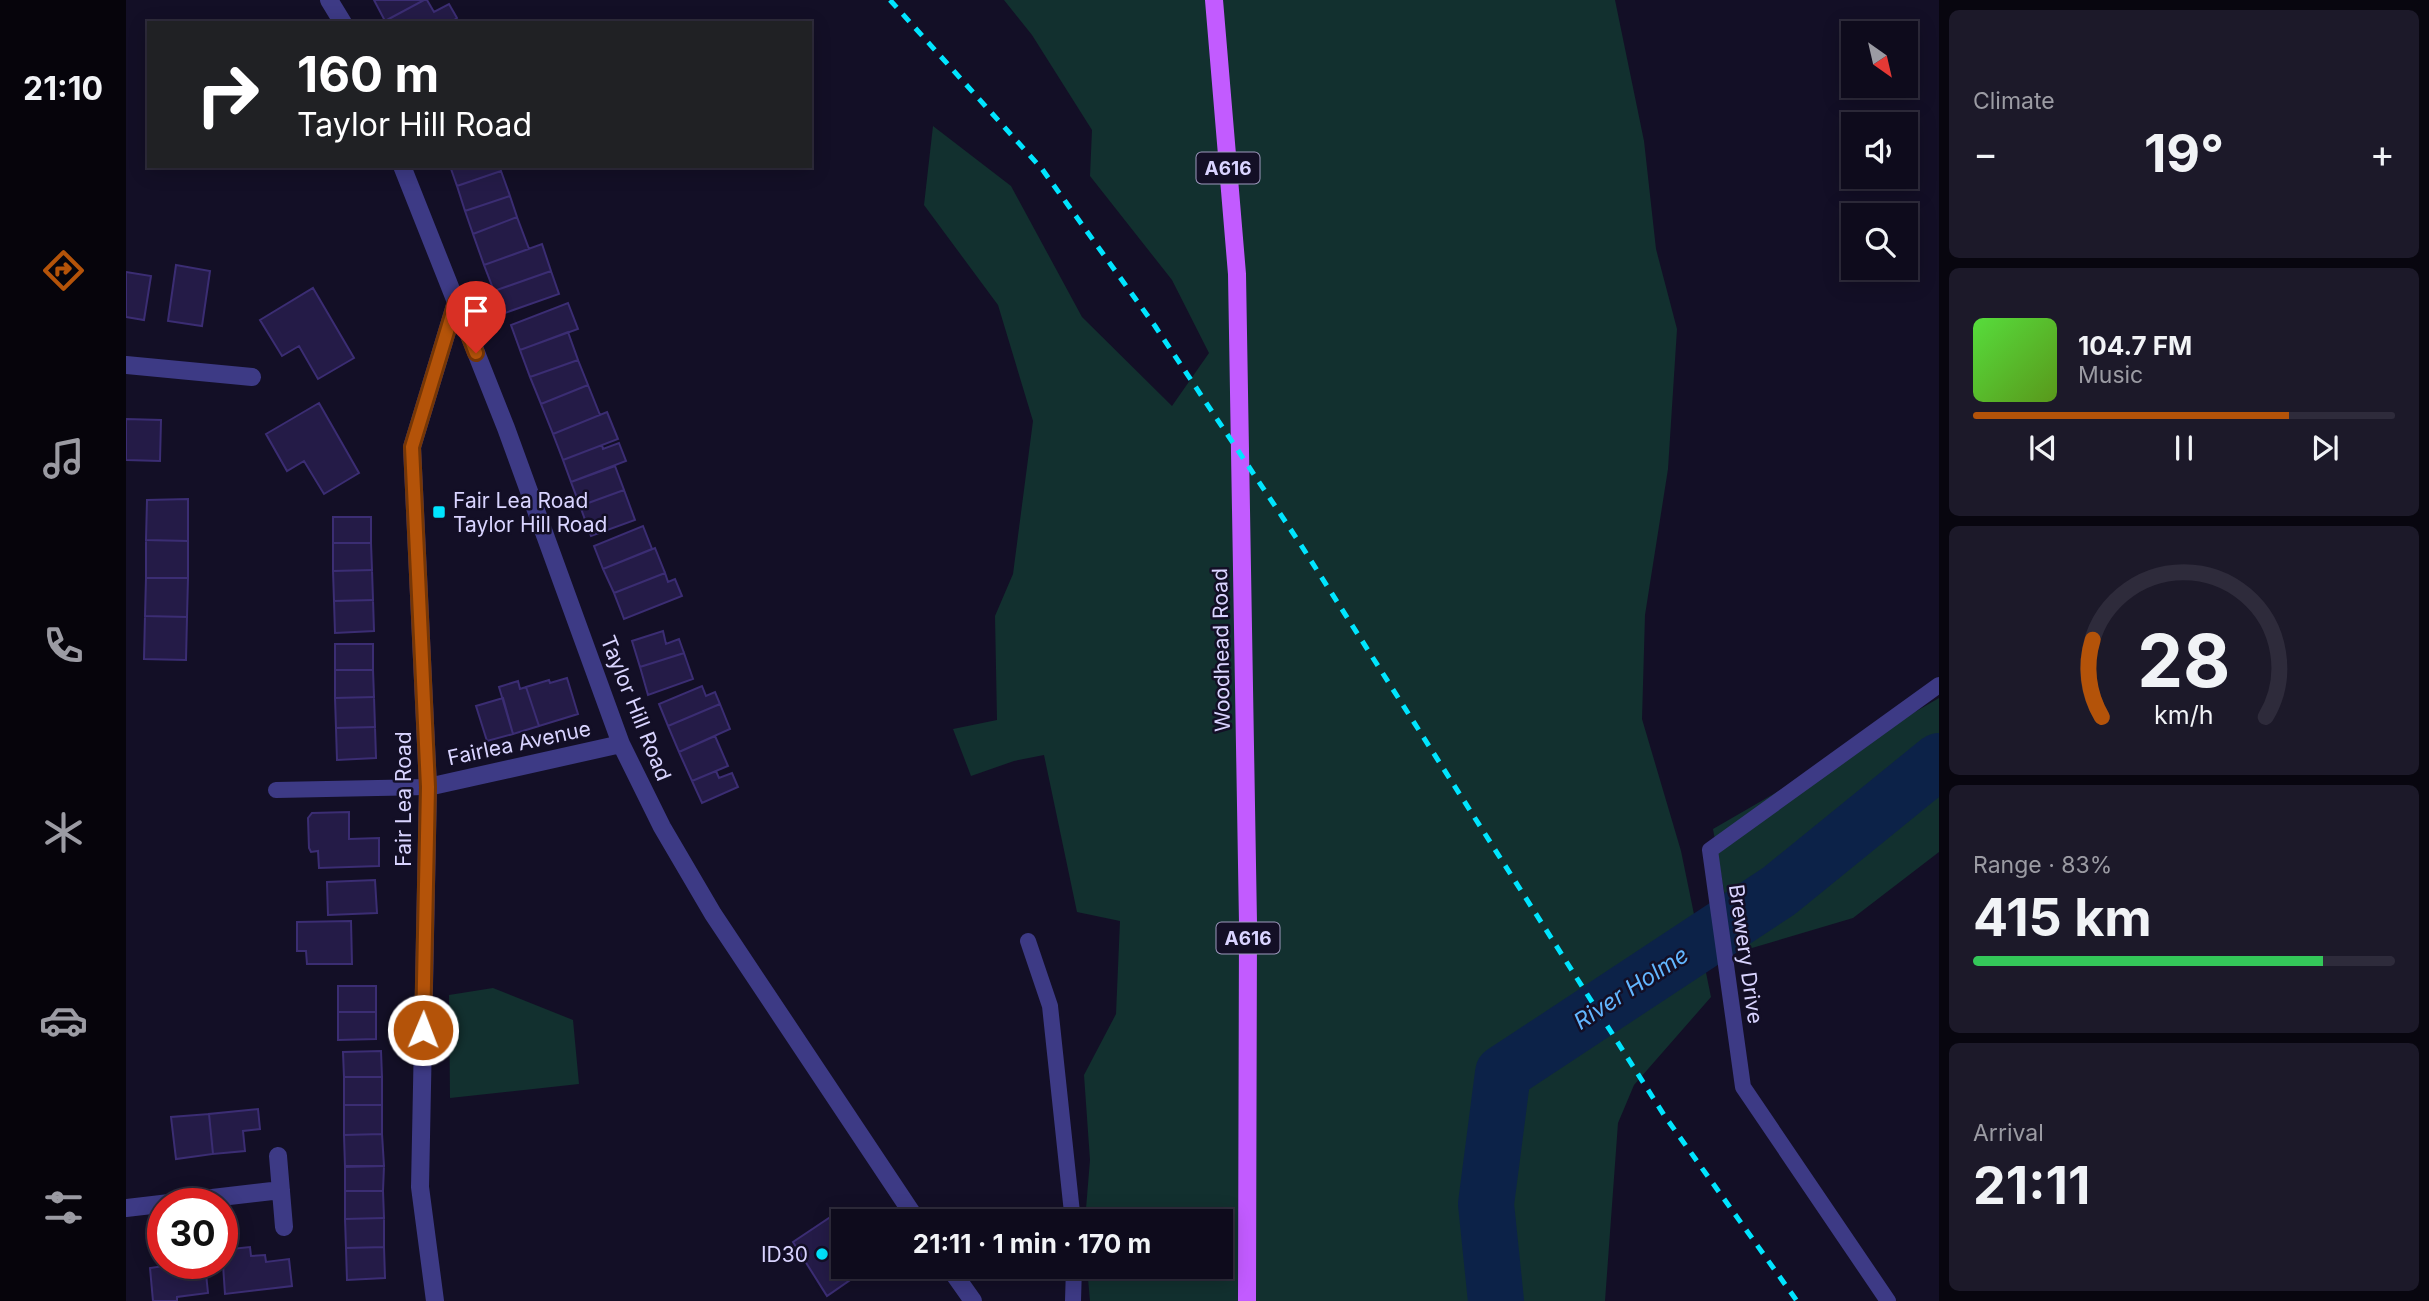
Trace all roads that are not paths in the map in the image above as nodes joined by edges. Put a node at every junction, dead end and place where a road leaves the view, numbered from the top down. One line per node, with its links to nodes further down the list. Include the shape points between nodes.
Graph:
1 (329, 0): 3 (street)
2 (1214, 0): 24 (main road, Woodhead Road / A616, via 1237,274 1248,923)
3 (342, 21)
4 (403, 168): 5 (street, Taylor Hill Road)
5 (456, 302): 9 (street, Taylor Hill Road); 10 (street, Fair Lea Road, via 412,447)
6 (126, 365): 7 (street)
7 (252, 377)
8 (1939, 685): 25 (lane, Brewery Drive, via 1710,850 1743,1087)
9 (621, 744): 10 (street, Fairlea Avenue); 16 (street, Taylor Hill Road, via 713,914)
10 (428, 787): 11 (lane); 22 (street, Fair Lea Road, via 420,1186)
11 (276, 790)
12 (1028, 941): 17 (lane, via 1050,1006)
13 (278, 1156): 14 (street)
14 (281, 1190): 15 (street); 18 (street)
15 (126, 1208)
16 (909, 1209)
17 (1072, 1209)
18 (284, 1227)
19 (957, 1279): 21 (street)
20 (1074, 1279): 23 (lane)
21 (968, 1299)
22 (435, 1301)
23 (1073, 1301)
24 (1247, 1301)
25 (1888, 1301)

